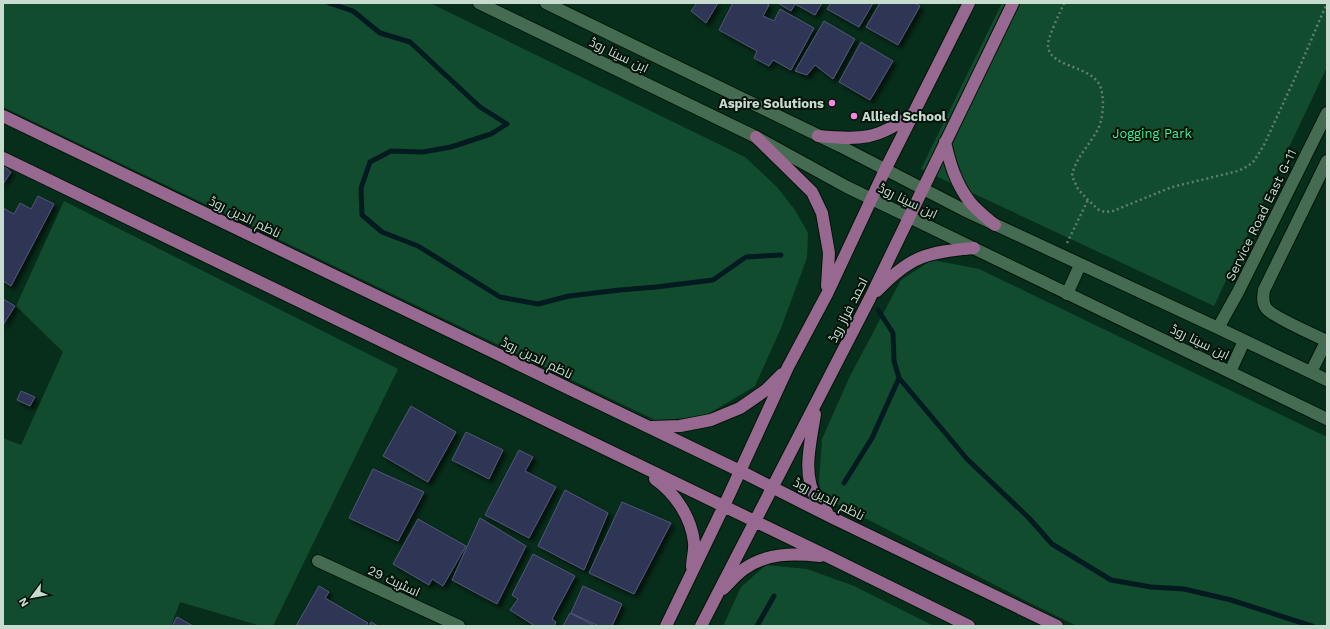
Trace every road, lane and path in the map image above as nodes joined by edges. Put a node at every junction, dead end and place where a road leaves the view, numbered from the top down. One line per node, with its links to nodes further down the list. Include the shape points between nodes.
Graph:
1 (479, 3): 11 (main road, ابن سینا روڈ)
2 (546, 3): 10 (main road, ابن سینا روڈ)
3 (1013, 3): 12 (main road, احمد فراز روڈ)
4 (1064, 3): 18 (path, via 1048,41 1049,50 1055,58 1089,74 1097,81 1102,93 1103,115 1098,129 1076,164 1072,176 1078,189)
5 (1327, 3): 18 (path, via 1264,145 1254,161 1238,171 1172,187 1113,211 1099,210)
6 (966, 4): 7 (main road, احمد فراز روڈ)
7 (914, 112): 10 (main road, via 896,126 876,135 848,139); 15 (main road, احمد فراز روڈ)
8 (1327, 113): 27 (main road, Service Road East G-11)
9 (3, 116): 36 (main road, ناظم الدین روڈ)
10 (818, 136): 15 (main road, ابن سینا روڈ)
11 (756, 137): 17 (main road, ابن سینا روڈ); 24 (main road, via 812,192 822,214 830,252)
12 (945, 142): 16 (main road, احمد فراز روڈ); 20 (main road, via 955,178 962,190 970,203)
13 (3, 158): 37 (main road)
14 (1327, 161): 29 (main road, via 1263,296 1269,312)
15 (885, 170): 16 (main road, ابن سینا روڈ); 17 (main road, احمد فراز روڈ)
16 (923, 189): 19 (main road, احمد فراز روڈ); 20 (main road, ابن سینا روڈ)
17 (871, 199): 19 (main road, ابن سینا روڈ); 24 (main road, احمد فراز روڈ)
18 (1088, 200): 22 (path)
19 (909, 217): 21 (main road, ابن سینا روڈ); 26 (main road, احمد فراز روڈ)
20 (995, 225): 22 (main road, ابن سینا روڈ)
21 (974, 248): 25 (main road, ابن سینا روڈ); 26 (main road, via 946,250 920,257 896,273)
22 (1061, 256): 23 (main road, ابن سینا روڈ)
23 (1080, 264): 25 (main road); 27 (main road, ابن سینا روڈ)
24 (827, 294): 30 (main road, احمد فراز روڈ)
25 (1067, 294): 31 (main road, ابن سینا روڈ)
26 (870, 298): 34 (main road, احمد فراز روڈ)
27 (1218, 328): 28 (main road, ابن سینا روڈ)
28 (1244, 341): 31 (main road); 32 (main road, ابن سینا روڈ)
29 (1327, 341): 32 (main road)
30 (788, 367): 36 (main road, via 766,390 740,408 711,420 680,426); 38 (main road, احمد فراز روڈ)
31 (1230, 372): 35 (main road, ابن سینا روڈ)
32 (1311, 372): 33 (main road, ابن سینا روڈ)
33 (1327, 380)
34 (817, 403): 39 (main road, احمد فراز روڈ); 41 (main road, via 808,458 809,478 817,500)
35 (1327, 419)
36 (648, 427): 38 (main road, ناظم الدین روڈ)
37 (634, 463): 40 (main road); 45 (main road, via 666,487 686,514 694,542)
38 (740, 471): 39 (main road, ناظم الدین روڈ); 40 (main road, احمد فراز روڈ)
39 (773, 487): 41 (main road, ناظم الدین روڈ); 42 (main road, احمد فراز روڈ)
40 (724, 506): 42 (main road); 45 (main road, احمد فراز روڈ)
41 (833, 518): 51 (main road, ناظم الدین روڈ)
42 (755, 521): 43 (main road); 46 (main road, احمد فراز روڈ)
43 (829, 557): 46 (main road, via 797,553 767,557 744,569); 50 (main road)
44 (318, 561): 47 (main road, اسٹریٹ 29)
45 (691, 574): 48 (main road, احمد فراز روڈ)
46 (717, 594): 49 (main road, احمد فراز روڈ)
47 (459, 626)
48 (666, 626)
49 (701, 626)
50 (969, 626)
51 (1058, 626)

